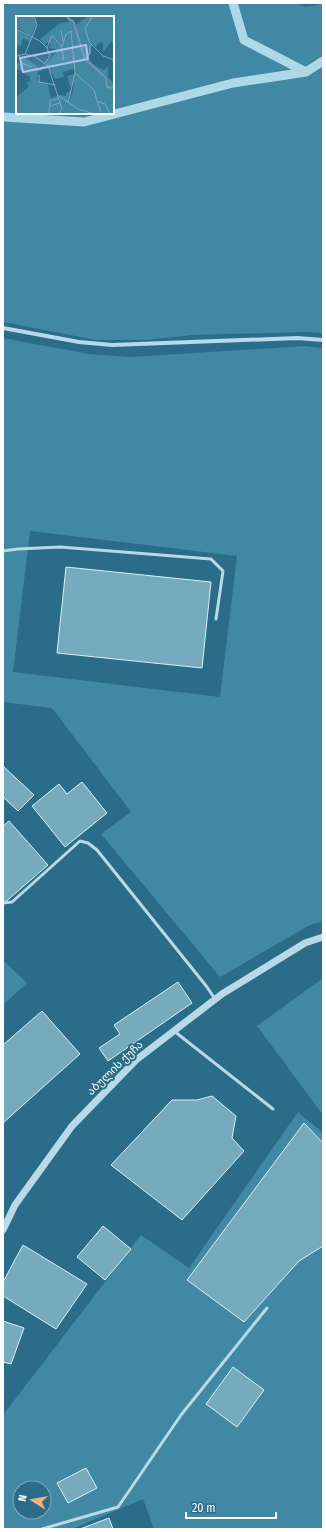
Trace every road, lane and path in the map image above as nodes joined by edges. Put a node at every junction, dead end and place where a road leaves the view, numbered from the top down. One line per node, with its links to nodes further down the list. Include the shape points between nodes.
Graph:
1 (3, 328): 2 (street, via 79,342 112,345 297,338)
2 (323, 340)
3 (3, 551): 4 (lane, via 60,547 211,559 223,572)
4 (216, 619)
5 (3, 903): 7 (lane, via 12,902 80,841 88,843 97,850)
6 (323, 937): 7 (street, აბულის ქუჩა, via 305,943)
7 (216, 999): 8 (street, აბულის ქუჩა)
8 (174, 1031): 9 (lane); 10 (street, აბულის ქუჩა, via 136,1060 72,1126 15,1204)
9 (273, 1109)
10 (3, 1230)
11 (267, 1308): 12 (lane, via 181,1415 118,1507)
12 (42, 1529)

